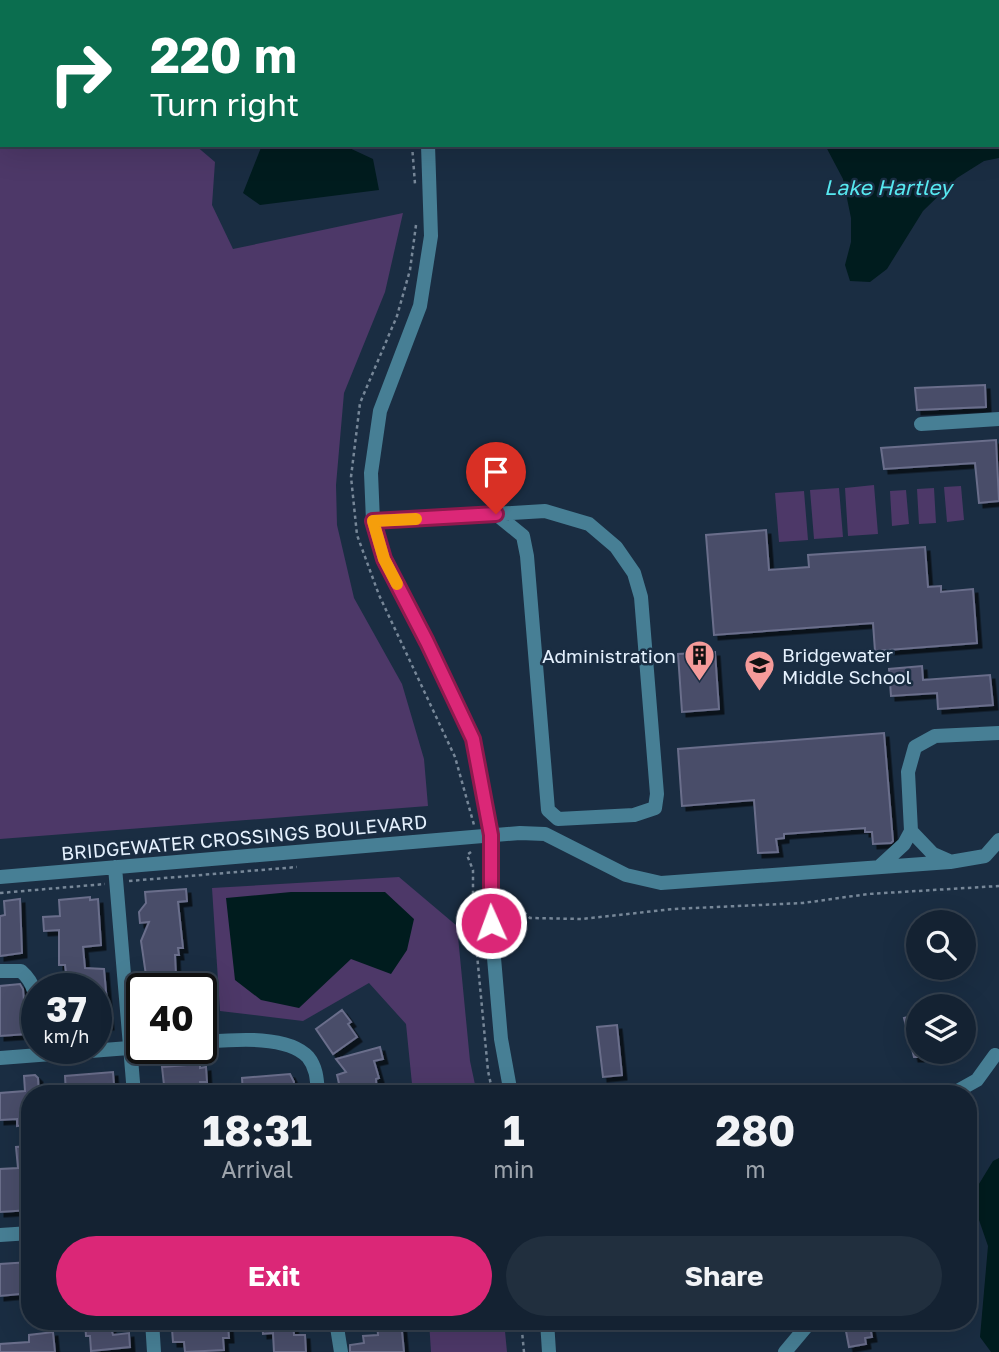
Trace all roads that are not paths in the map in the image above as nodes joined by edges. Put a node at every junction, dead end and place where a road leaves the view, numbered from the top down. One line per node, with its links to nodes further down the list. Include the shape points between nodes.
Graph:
1 (428, 147): 5 (street, via 431,236 420,306 380,411 371,473)
2 (999, 419): 3 (street)
3 (921, 424)
4 (496, 514): 4 (street, via 523,536 527,556 548,810 558,819 634,815 655,808 642,610 634,573 616,547 589,524 545,511); 5 (street)
5 (373, 521): 8 (street, via 384,559 473,739)
6 (999, 733): 7 (street, via 935,736 915,747 908,772)
7 (911, 831): 10 (street, via 933,854); 12 (street)
8 (491, 835): 11 (street, BRIDGEWATER CROSSINGS BOULEVARD); 12 (street, BRIDGEWATER CROSSINGS BOULEVARD, via 545,834 626,875 661,883); 24 (street, via 491,923)
9 (999, 840): 10 (street, BRIDGEWATER CROSSINGS BOULEVARD, via 985,856)
10 (950, 862): 12 (street, BRIDGEWATER CROSSINGS BOULEVARD)
11 (116, 867): 13 (street, BRIDGEWATER CROSSINGS BOULEVARD); 16 (street)
12 (879, 867)
13 (0, 877)
14 (0, 971): 15 (street)
15 (23, 973)
16 (128, 973)
17 (217, 1041): 23 (street, via 288,1045 308,1058)
18 (21, 1055): 20 (street)
19 (995, 1055): 25 (street)
20 (0, 1059)
21 (135, 1064): 22 (street)
22 (134, 1085)
23 (316, 1085)
24 (509, 1085)
25 (967, 1085)
26 (21, 1234): 27 (street)
27 (0, 1235)
28 (153, 1330): 32 (street)
29 (337, 1330): 33 (street)
30 (548, 1330): 34 (street)
31 (803, 1330): 35 (street)
32 (154, 1352)
33 (341, 1352)
34 (549, 1352)
35 (785, 1352)

